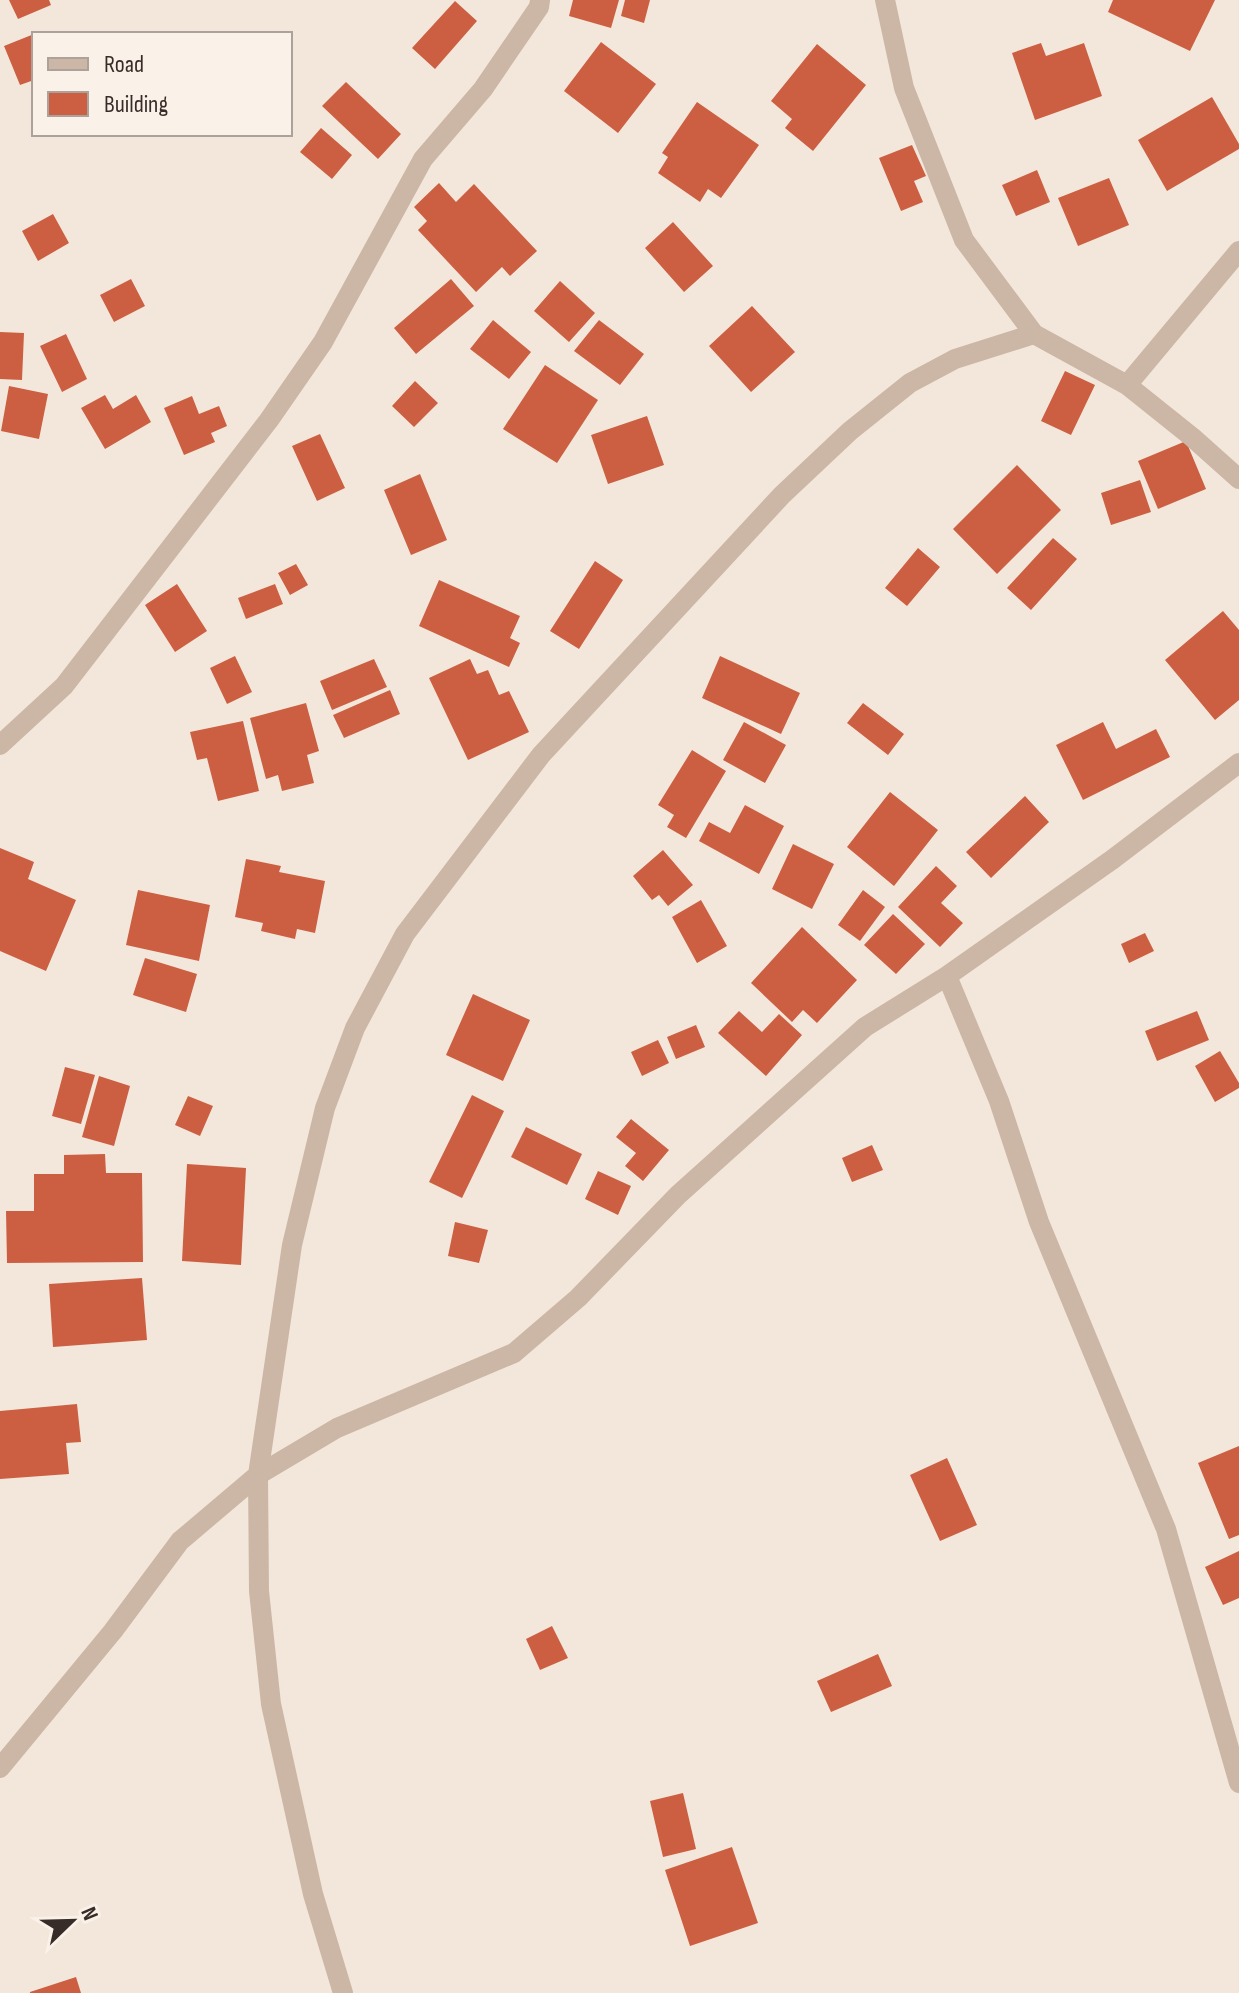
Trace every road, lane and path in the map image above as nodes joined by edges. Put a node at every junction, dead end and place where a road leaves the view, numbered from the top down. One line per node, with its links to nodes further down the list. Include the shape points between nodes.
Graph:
1 (540, 0): 7 (street, via 483,89 423,159 323,342 269,420 64,686)
2 (885, 0): 4 (street, via 904,88 964,240)
3 (1239, 251): 5 (street)
4 (1034, 334): 5 (street); 10 (street, via 955,359 910,383 782,495 541,755 405,934 355,1028 325,1108 292,1245)
5 (1127, 385): 6 (street)
6 (1239, 479)
7 (0, 745)
8 (1239, 763): 9 (street)
9 (947, 976): 10 (street, via 865,1027 678,1195 578,1298 514,1353 337,1428); 12 (street, via 999,1101 1039,1222 1166,1529)
10 (258, 1475): 11 (street, via 180,1541); 13 (street, via 259,1591 271,1704 313,1894)
11 (0, 1768)
12 (1239, 1783)
13 (343, 1993)

